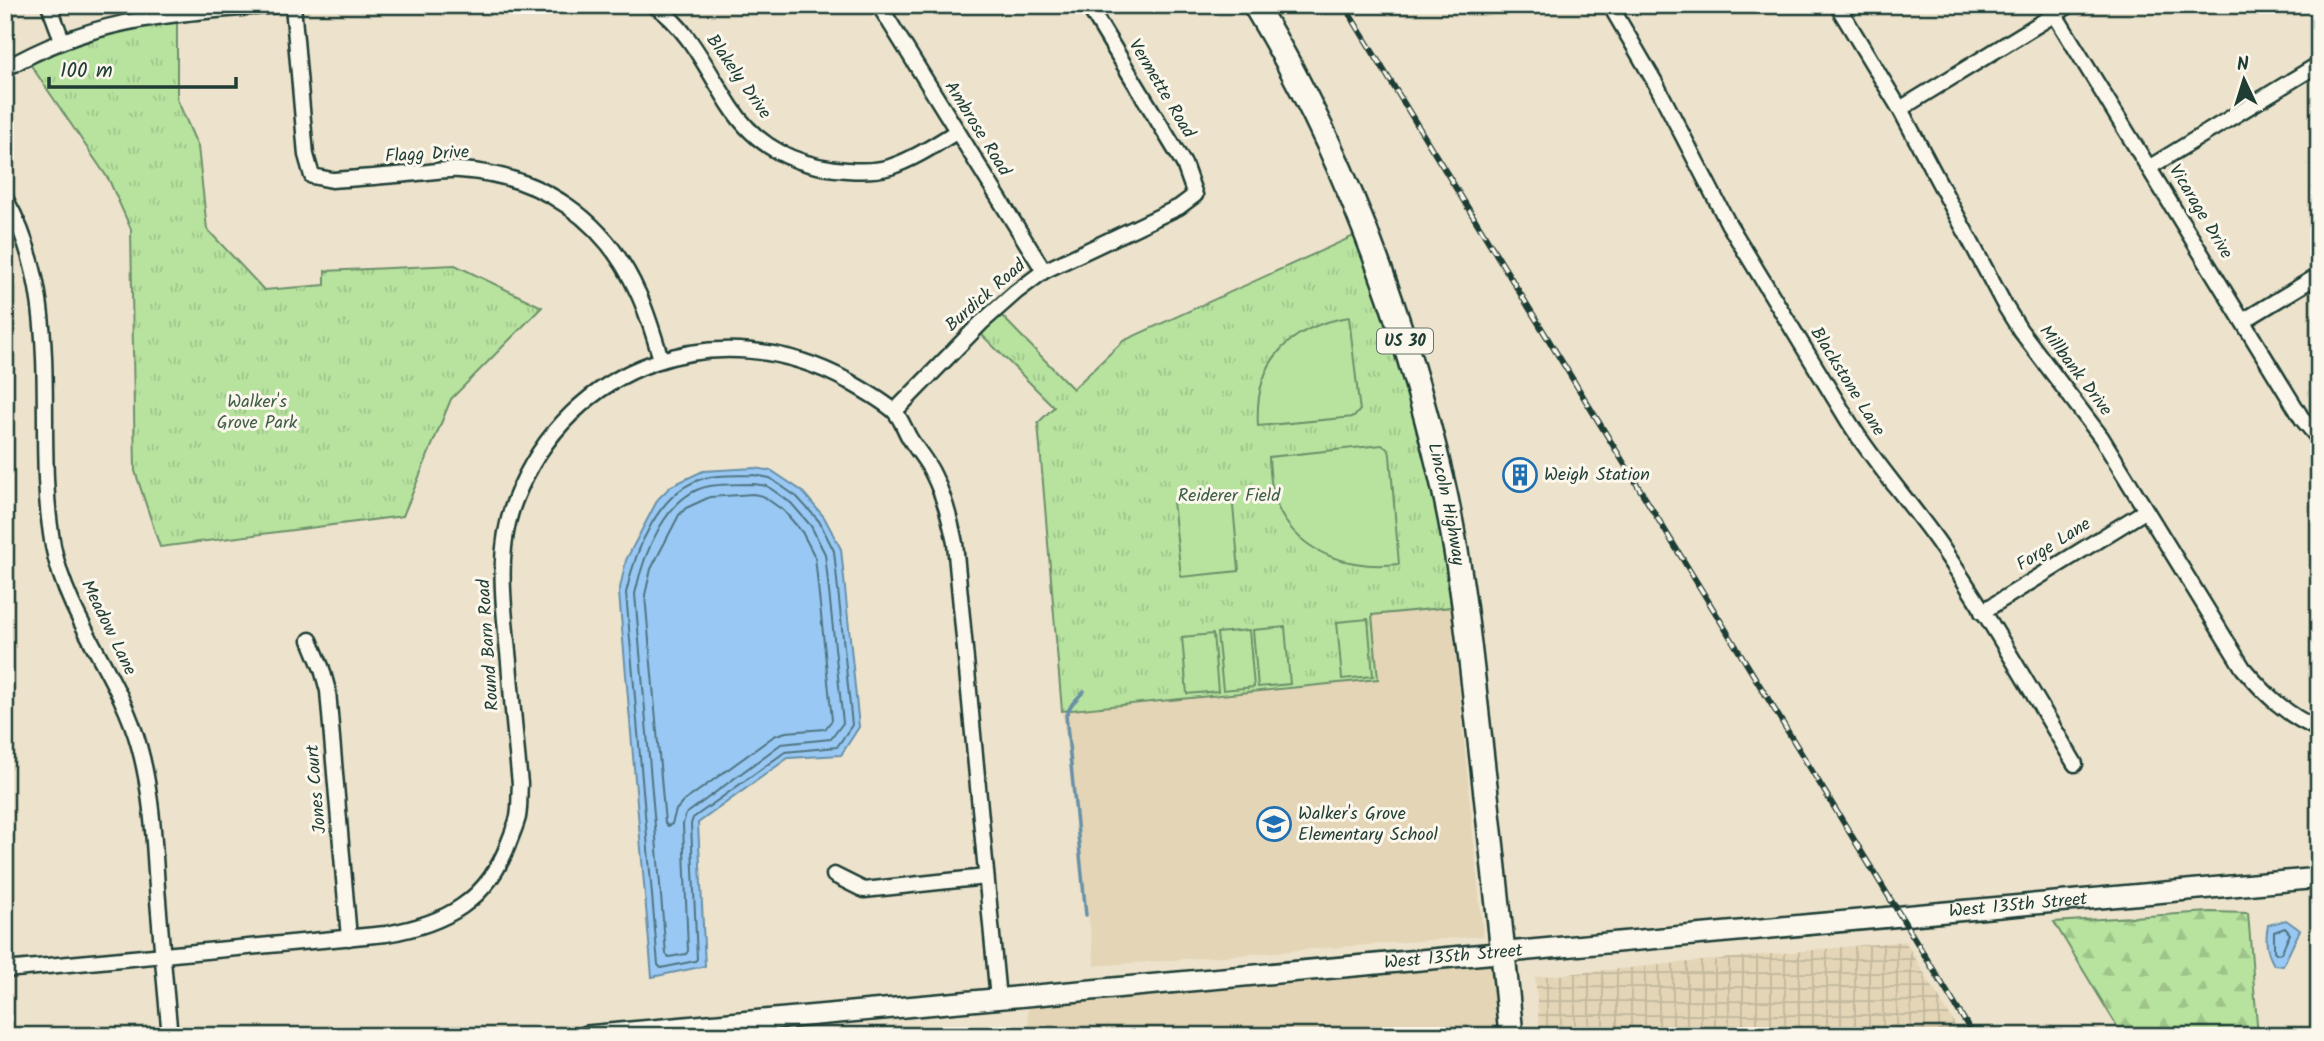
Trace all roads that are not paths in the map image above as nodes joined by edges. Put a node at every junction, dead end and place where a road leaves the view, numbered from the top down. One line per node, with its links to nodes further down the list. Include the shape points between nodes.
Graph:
1 (49, 5): 12 (street)
2 (276, 5): 12 (street, via 155,16)
3 (293, 5): 23 (street, Flagg Drive, via 306,155 312,176 332,180 457,170 496,174 531,185 565,203 595,227 620,258 639,294)
4 (653, 5): 16 (street, Blakely Drive, via 684,33 741,119 786,158 821,169 888,167 919,155)
5 (880, 5): 16 (street, Ambrose Road)
6 (1088, 5): 18 (street, Vermette Road, via 1184,164)
7 (1255, 5): 36 (main road, Lincoln Highway / US 30, via 1343,180 1410,358 1442,480 1461,581)
8 (1610, 5): 27 (street, Blackstone Lane, via 1728,223 1867,452 1910,504)
9 (1837, 5): 15 (street, Millbank Drive)
10 (2070, 5): 11 (street)
11 (2052, 10): 15 (street); 17 (street, Vicarage Drive)
12 (62, 40): 14 (street)
13 (2319, 64): 17 (street)
14 (5, 69)
15 (1900, 109): 26 (street, Millbank Drive, via 2020,330 2101,437)
16 (956, 132): 20 (street, Ambrose Road)
17 (2150, 167): 22 (street, Vicarage Drive)
18 (1195, 195): 20 (street, Burdick Road, via 1179,207)
19 (5, 198): 35 (street, Meadow Lane, via 34,267 42,321 46,500 54,549 67,592 139,744 151,801)
20 (1044, 271): 24 (street, Burdick Road, via 981,323)
21 (2319, 275): 22 (street)
22 (2243, 321): 25 (street, Vicarage Drive)
23 (661, 359): 24 (street, Round Barn Road, via 712,349 751,349 790,357 825,369); 34 (street, Round Barn Road, via 620,376 589,397 557,428 532,463 514,502 502,580 520,784 518,817 492,878 468,904 441,920 409,930)
24 (895, 411): 32 (street, Round Barn Road, via 931,470 947,507 955,543)
25 (2319, 439)
26 (2145, 511): 27 (street, Forge Lane); 29 (street, Millbank Drive, via 2243,668 2270,699)
27 (1982, 611): 30 (street, Blackstone Lane)
28 (310, 640): 34 (street, Jones Court, via 327,691)
29 (2319, 729)
30 (2075, 764)
31 (834, 875): 32 (street, via 864,890)
32 (986, 877): 38 (street, Round Barn Road)
33 (2319, 878): 36 (street, West 135th Street)
34 (349, 938): 35 (street, Round Barn Road)
35 (162, 953): 37 (street, Round Barn Road); 39 (street, Meadow Lane)
36 (1504, 953): 38 (street, West 135th Street); 41 (main road, Lincoln Highway / US 30)
37 (5, 970)
38 (998, 999): 40 (street, West 135th Street)
39 (170, 1036)
40 (587, 1036)
41 (1511, 1036)

